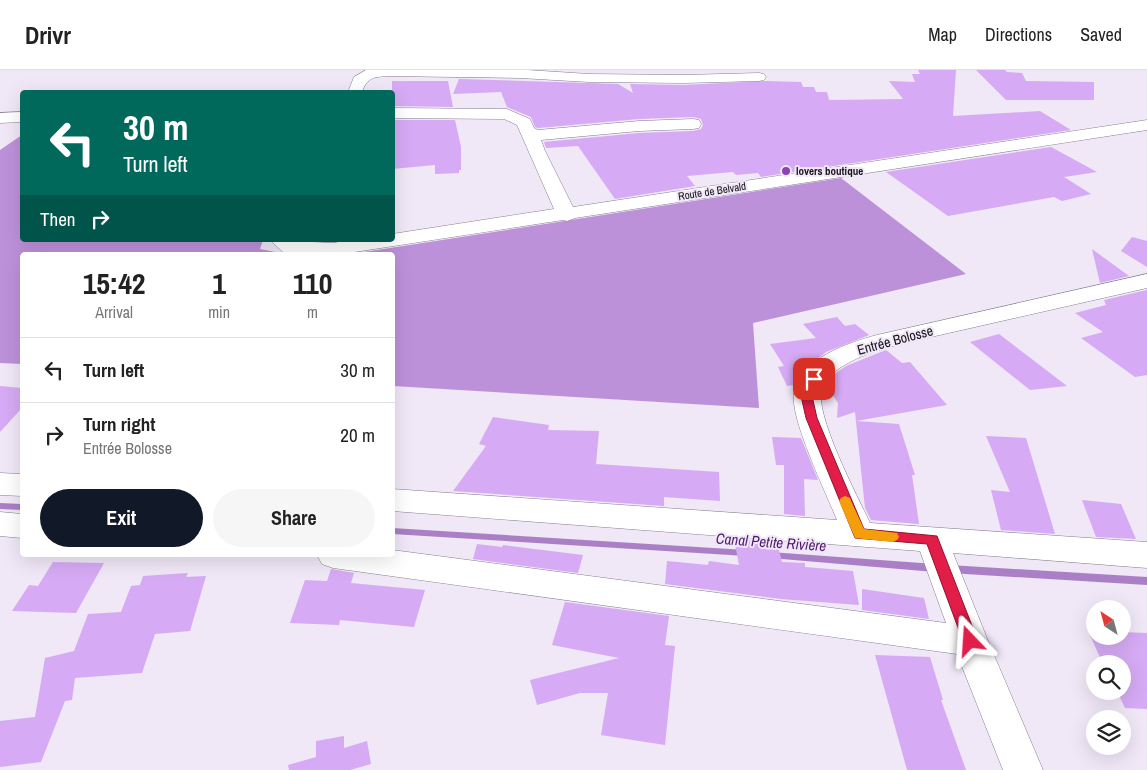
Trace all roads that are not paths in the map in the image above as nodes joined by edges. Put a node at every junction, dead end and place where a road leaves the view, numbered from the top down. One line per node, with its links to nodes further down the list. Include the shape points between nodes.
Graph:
1 (367, 72): 2 (street, via 589,78); 3 (street, via 358,80)
2 (759, 77)
3 (356, 90)
4 (395, 113): 9 (street, via 507,114 524,122)
5 (20, 117): 6 (street)
6 (0, 118)
7 (693, 124): 9 (street)
8 (1147, 126): 10 (street, Route de Belvald)
9 (531, 134): 10 (street)
10 (567, 215): 11 (street, Route de Belvald)
11 (395, 240)
12 (282, 242): 13 (street, Route de Belvald, via 290,248 303,250)
13 (382, 242)
14 (1147, 281): 20 (street, Entrée Bolosse, via 892,339 830,363 814,379 806,396 824,451)
15 (0, 484): 16 (street)
16 (20, 485)
17 (395, 500): 20 (street)
18 (0, 524): 19 (street)
19 (20, 526)
20 (859, 534): 21 (street)
21 (932, 539): 22 (street); 24 (street)
22 (1147, 555)
23 (348, 557): 24 (street)
24 (970, 641): 25 (street)
25 (1023, 770)

